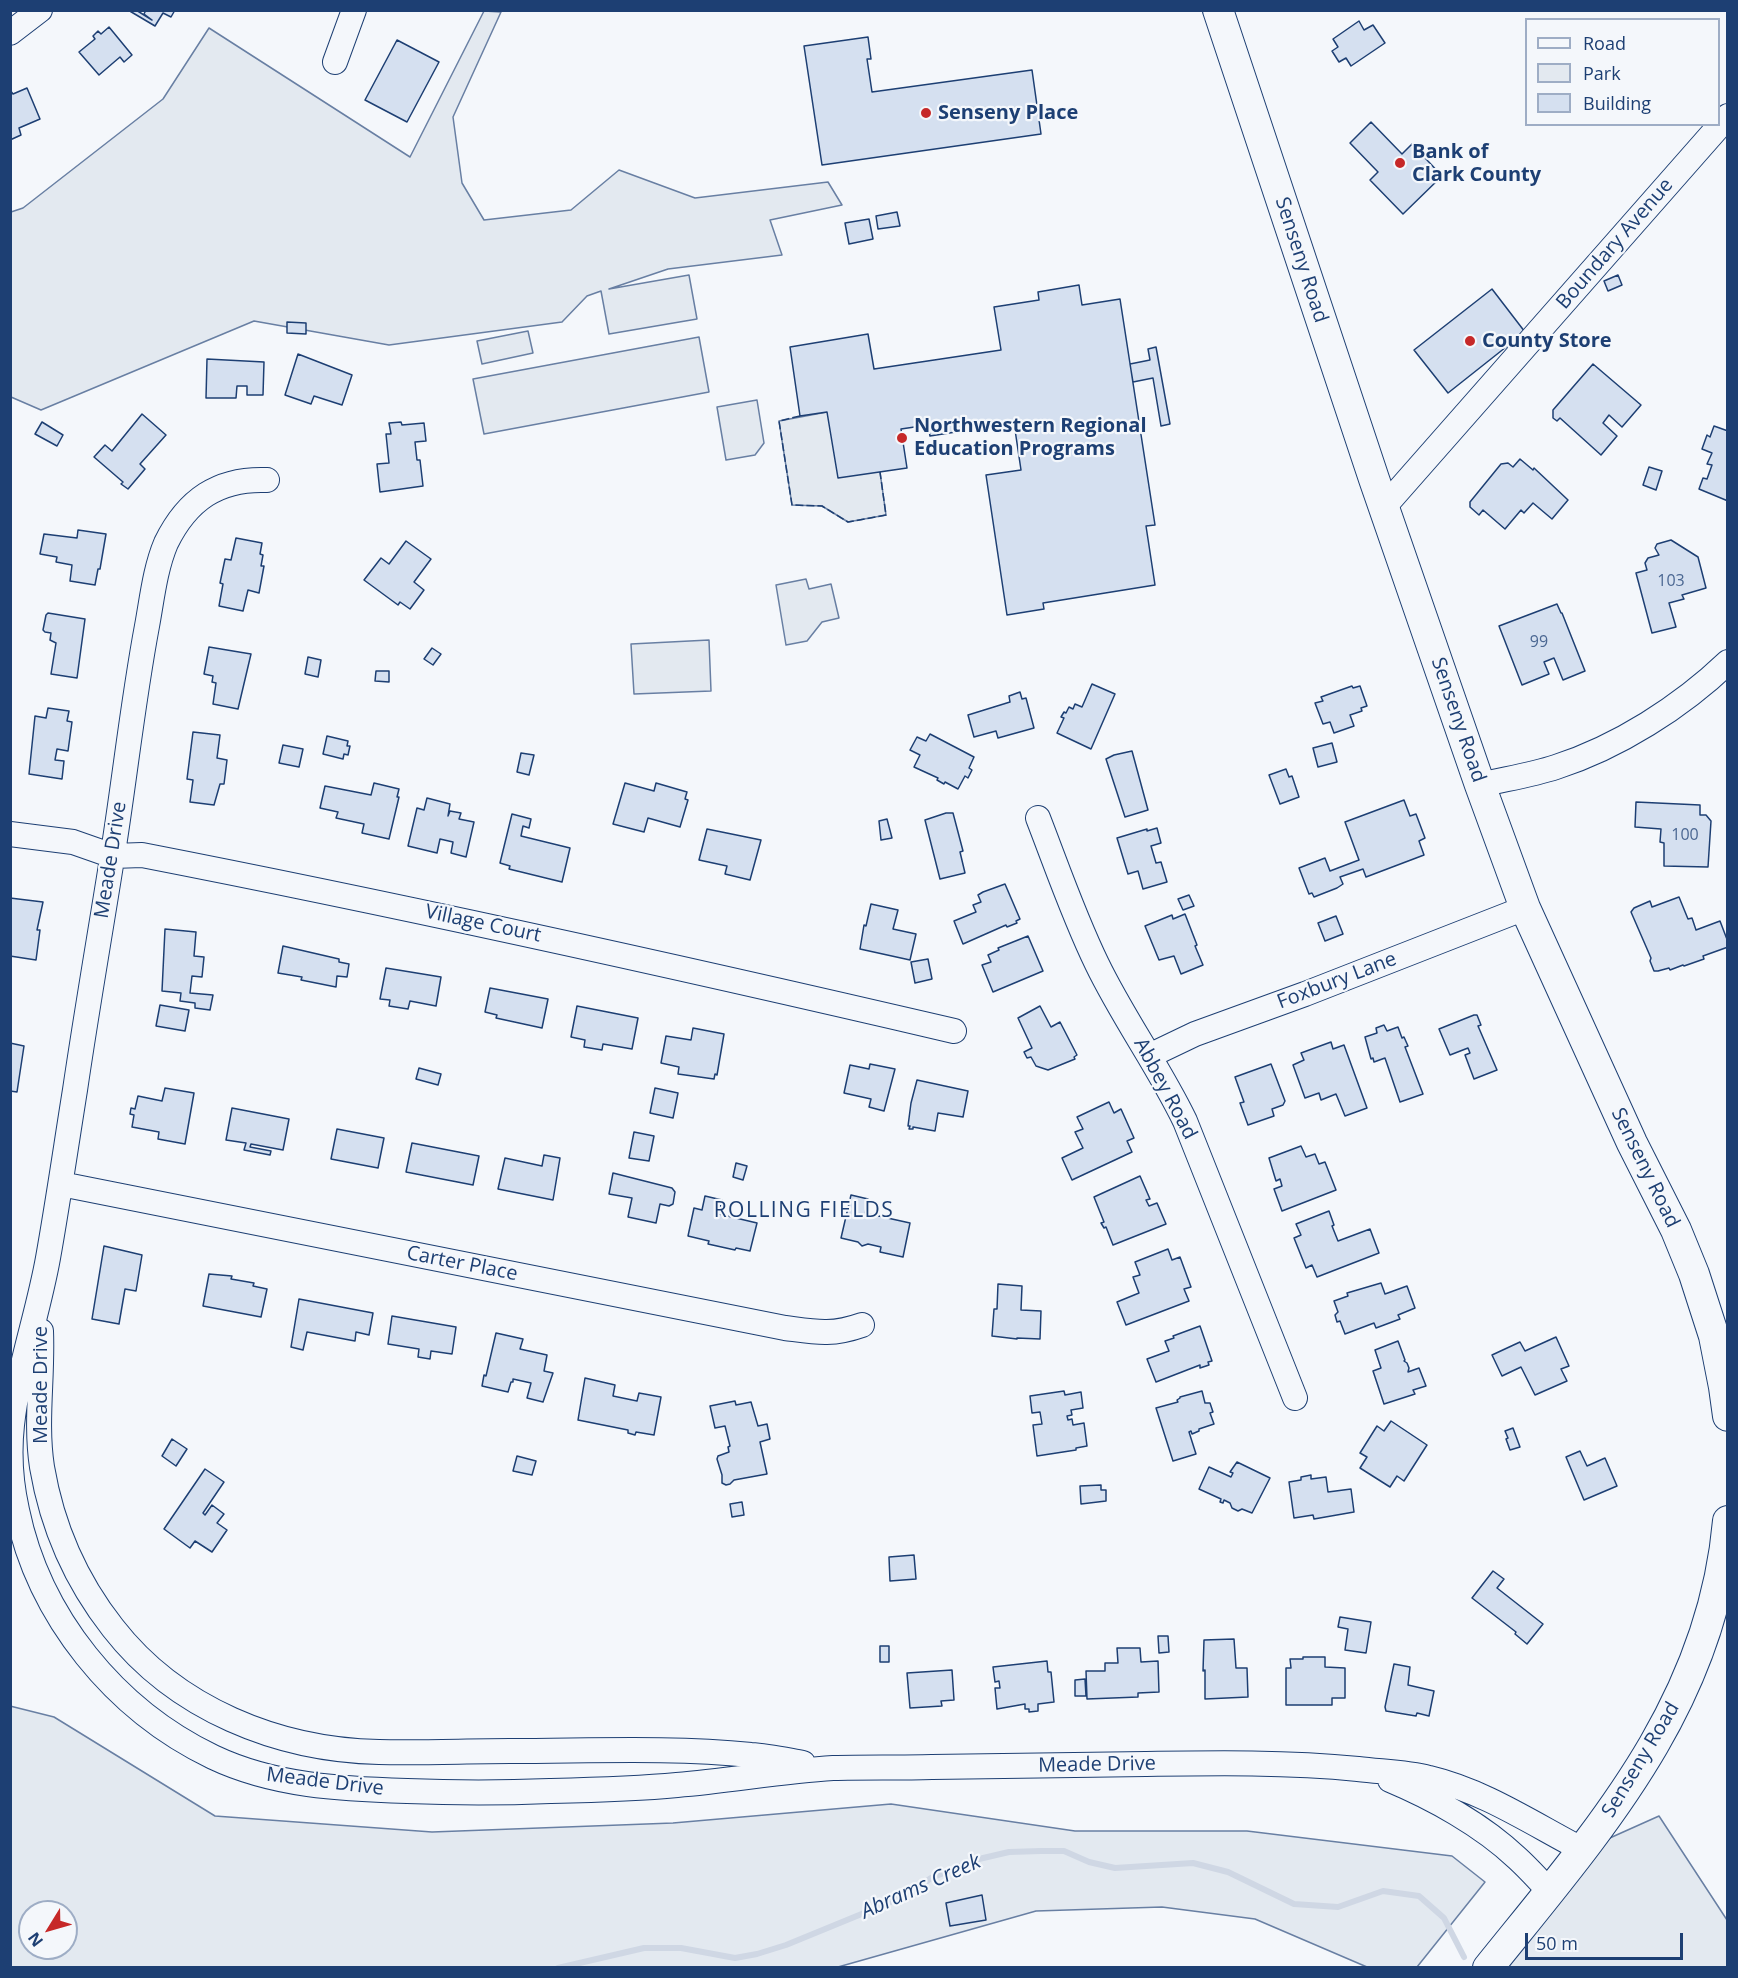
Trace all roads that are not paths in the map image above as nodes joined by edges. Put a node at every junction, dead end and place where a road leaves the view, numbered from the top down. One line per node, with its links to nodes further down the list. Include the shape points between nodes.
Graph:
1 (40, 10): 4 (street)
2 (354, 10): 5 (street)
3 (1218, 10): 8 (main road, Senseny Road)
4 (10, 33)
5 (335, 63)
6 (1719, 126): 8 (street, Boundary Avenue)
7 (267, 480): 13 (street, Meade Drive, via 228,483 210,491 193,504 166,544 140,663)
8 (1384, 507): 10 (main road, Senseny Road)
9 (1728, 662): 10 (street, via 1660,716 1614,742 1556,767)
10 (1480, 785): 14 (main road, Senseny Road)
11 (1038, 818): 16 (street, Abbey Road, via 1097,965)
12 (10, 834): 13 (street, Village Court, via 73,842)
13 (113, 856): 15 (street, Village Court, via 142,855 334,892); 17 (street, Meade Drive)
14 (1525, 908): 16 (street, Foxbury Lane, via 1195,1034); 21 (main road, Senseny Road, via 1690,1263 1714,1335)
15 (954, 1030)
16 (1149, 1056): 20 (street, Abbey Road, via 1185,1121)
17 (61, 1184): 18 (street, Meade Drive); 19 (street, Carter Place, via 785,1328 825,1334)
18 (40, 1304): 23 (street, Meade Drive, via 38,1424 42,1466 64,1545 78,1576 123,1641 145,1664 211,1710 278,1737 327,1748 378,1752 677,1750 753,1755); 23 (street, Meade Drive, via 11,1428 11,1469 27,1546 41,1584 78,1646 129,1701 182,1741 256,1774 353,1790 478,1794 569,1791 674,1786)
19 (862, 1325)
20 (1295, 1398)
21 (1728, 1416)
22 (1727, 1536): 25 (main road, Senseny Road, via 1713,1610 1675,1707 1647,1758)
23 (832, 1768): 24 (street, Meade Drive, via 1295,1763)
24 (1362, 1770): 25 (street, Meade Drive, via 1414,1774 1473,1792); 26 (street, Meade Drive, via 1448,1808 1516,1857)
25 (1582, 1850): 26 (main road, Senseny Road)
26 (1549, 1892): 27 (main road, Senseny Road)
27 (1488, 1968)

